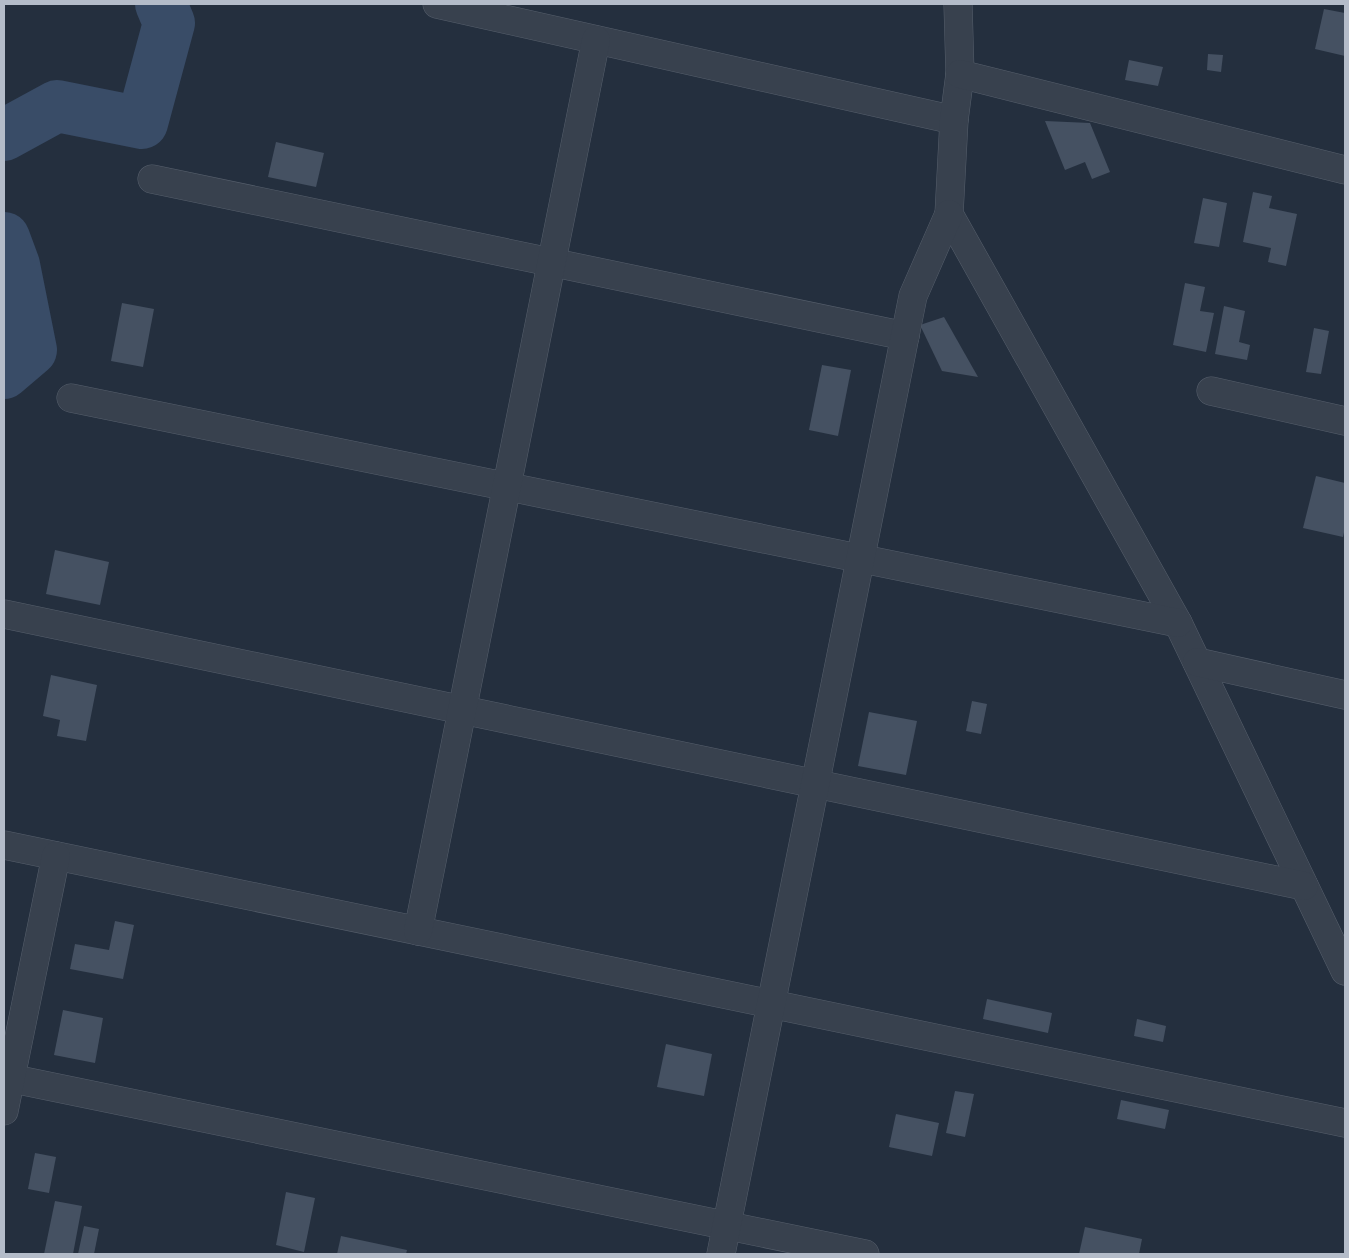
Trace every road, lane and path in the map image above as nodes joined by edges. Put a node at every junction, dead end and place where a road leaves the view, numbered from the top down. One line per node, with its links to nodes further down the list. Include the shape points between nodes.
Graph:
1 (437, 4): 3 (street)
2 (958, 4): 4 (street)
3 (596, 40): 5 (street); 9 (street)
4 (960, 74): 5 (street); 6 (street)
5 (954, 120): 8 (street)
6 (1345, 170)
7 (152, 179): 9 (street)
8 (950, 214): 10 (street, via 913,296); 17 (street)
9 (552, 262): 10 (street); 14 (street)
10 (905, 336): 15 (street)
11 (1211, 391): 13 (street)
12 (70, 398): 14 (street)
13 (1345, 420)
14 (507, 487): 15 (street); 20 (street)
15 (860, 559): 17 (street); 21 (street)
16 (4, 614): 20 (street)
17 (1178, 624): 18 (street)
18 (1197, 662): 19 (street); 24 (street)
19 (1345, 695)
20 (462, 710): 21 (street); 25 (street)
21 (815, 784): 24 (street); 27 (street)
22 (4, 845): 23 (street)
23 (56, 856): 25 (street); 28 (street)
24 (1304, 886): 26 (street)
25 (418, 931): 27 (street)
26 (1345, 971)
27 (771, 1004): 30 (street); 31 (street)
28 (7, 1077): 29 (street); 31 (street)
29 (4, 1111)
30 (1345, 1123)
31 (726, 1226): 32 (street); 33 (street)
32 (721, 1254)
33 (864, 1254)

